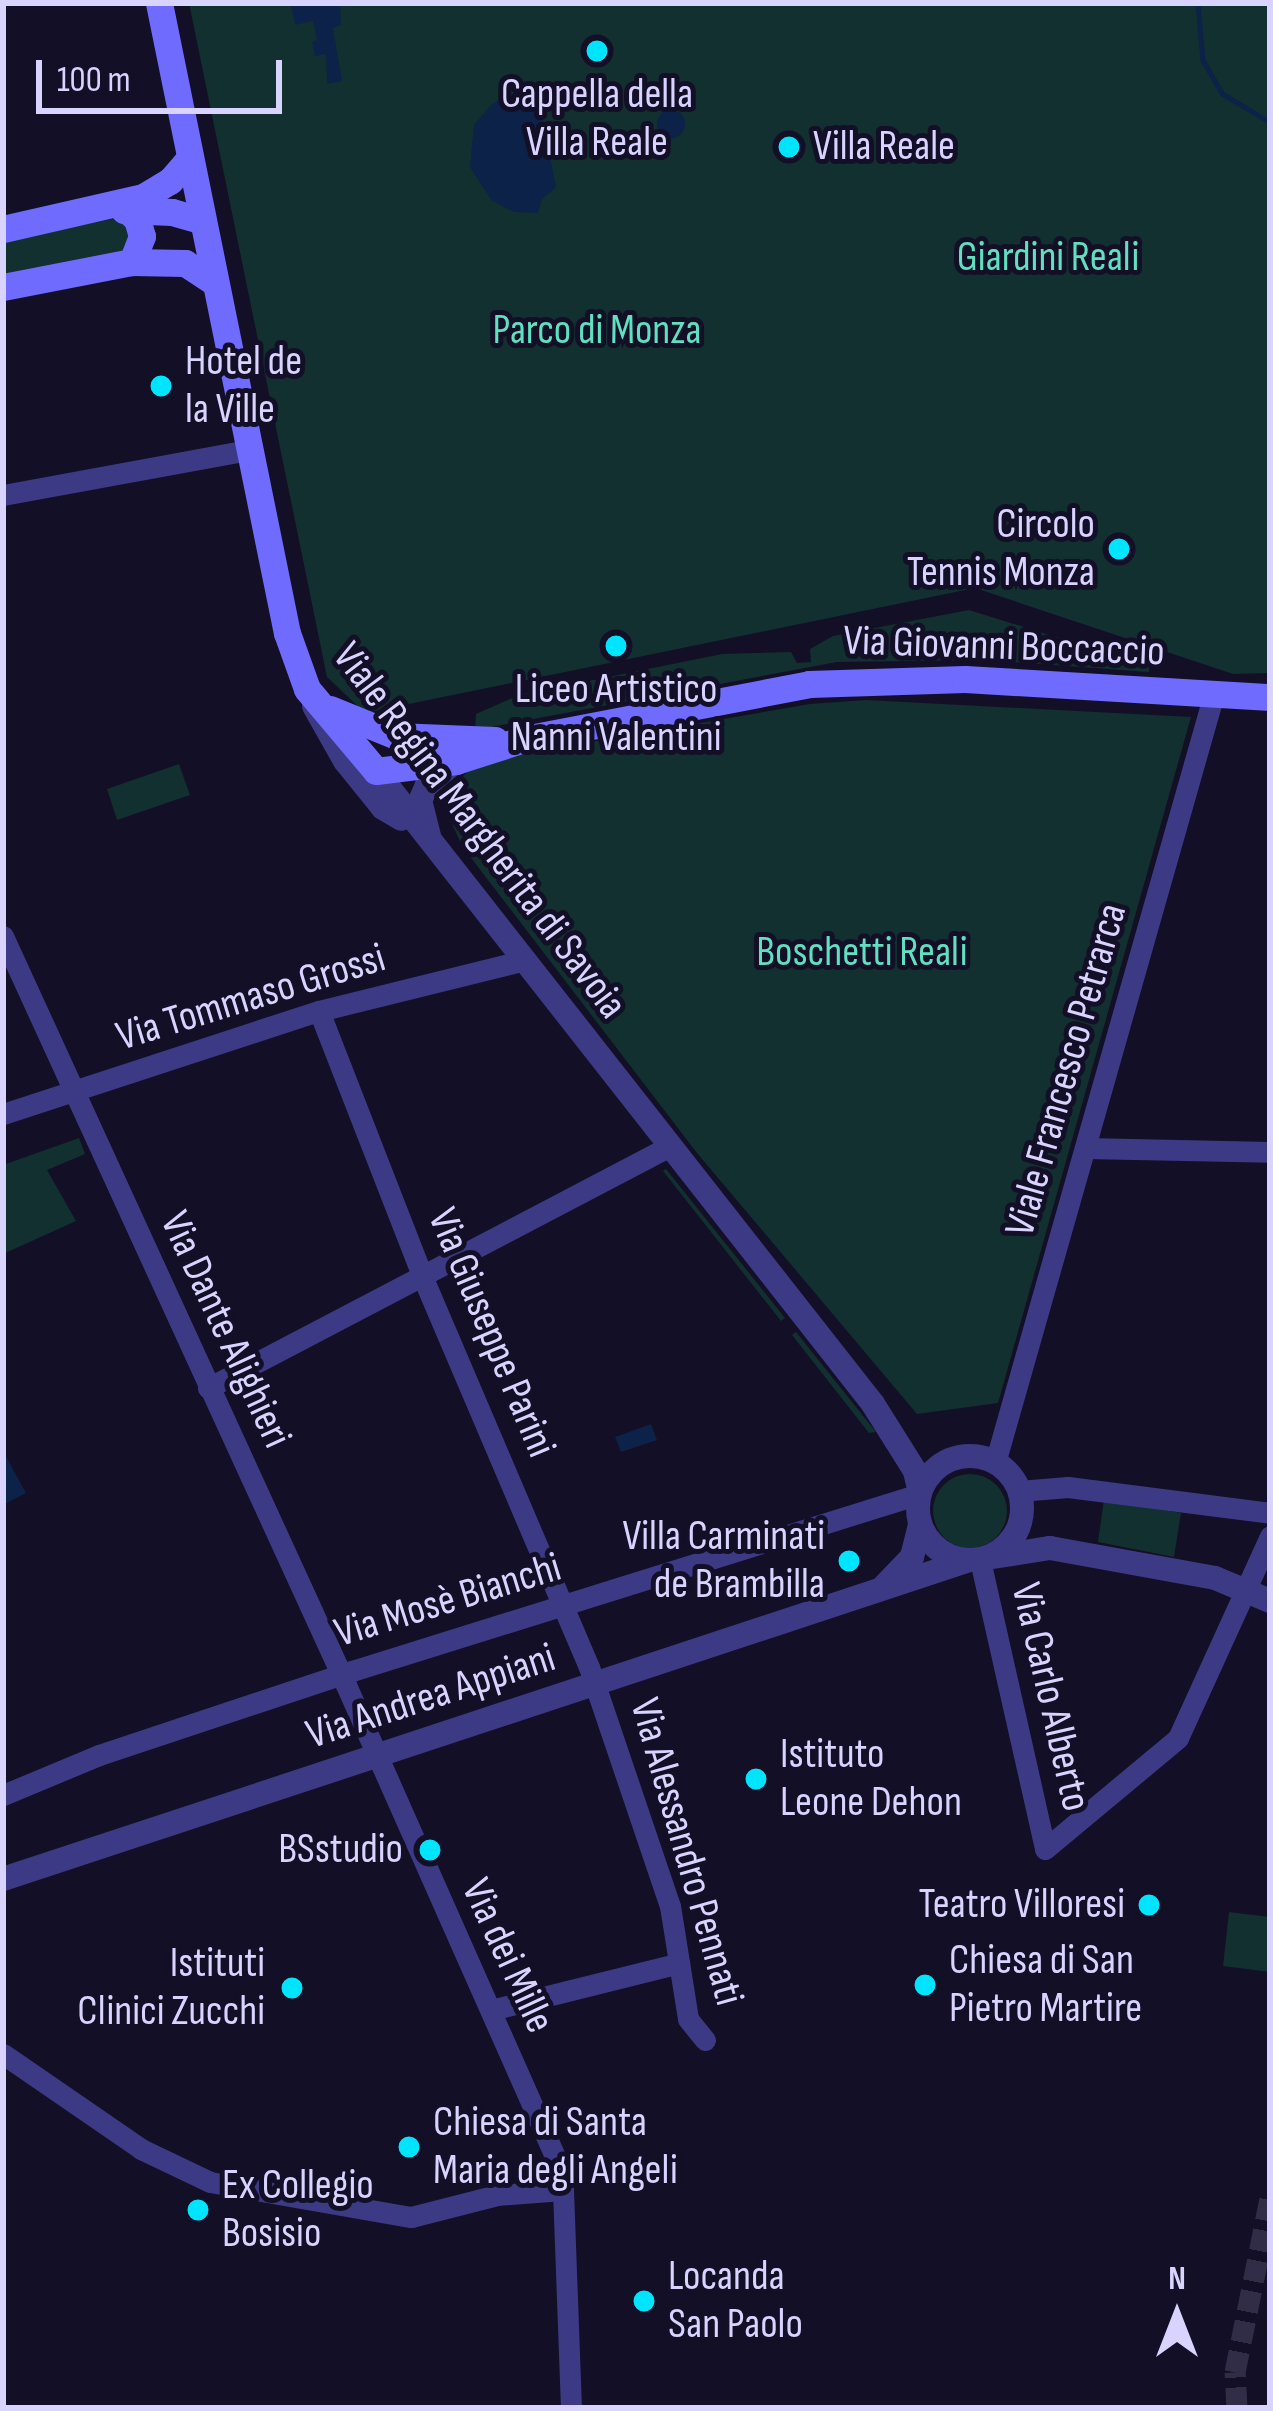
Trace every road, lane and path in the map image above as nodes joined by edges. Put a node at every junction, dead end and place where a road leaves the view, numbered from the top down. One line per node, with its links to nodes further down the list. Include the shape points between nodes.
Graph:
1 (159, 3): 2 (main road, Viale Regina Margherita di Savoia)
2 (190, 158): 3 (main road, via 158,189); 4 (main road, Viale Regina Margherita di Savoia)
3 (117, 209): 4 (main road); 5 (main road); 6 (main road, via 137,219 142,236)
4 (202, 221): 6 (main road); 7 (main road, Viale Regina Margherita di Savoia)
5 (3, 230)
6 (132, 262): 7 (main road, via 185,263); 8 (main road)
7 (214, 282): 9 (main road, Viale Regina Margherita di Savoia)
8 (3, 287)
9 (249, 450): 10 (street); 11 (main road, Viale Regina Margherita di Savoia, via 287,633)
10 (3, 495)
11 (307, 689): 14 (main road, Via Giovanni Boccaccio, via 367,728); 15 (main road, Viale Regina Margherita di Savoia); 16 (street, via 322,726 382,808)
12 (1270, 697): 13 (main road, Via Giovanni Boccaccio)
13 (1213, 698): 14 (main road, Via Giovanni Boccaccio, via 874,680 773,689); 23 (street, Viale Francesco Petrarca)
14 (447, 750): 15 (main road); 16 (street, via 420,801)
15 (376, 771): 16 (street, Viale Regina Margherita di Savoia)
16 (426, 839): 18 (street, Viale Regina Margherita di Savoia)
17 (3, 936): 20 (street, Via Dante Alighieri)
18 (521, 961): 19 (street, Via Tommaso Grossi); 22 (street, Viale Regina Margherita di Savoia)
19 (319, 1012): 20 (street, Via Tommaso Grossi); 25 (street, Via Giuseppe Parini)
20 (72, 1092): 21 (street, Via Tommaso Grossi); 26 (street, Via Dante Alighieri)
21 (3, 1114)
22 (668, 1147): 25 (street); 27 (street, Viale Regina Margherita di Savoia)
23 (1085, 1148): 24 (street); 29 (street, Viale Francesco Petrarca)
24 (1270, 1152)
25 (423, 1277): 26 (street); 39 (street, Via Giuseppe Parini)
26 (208, 1388): 40 (street, Via Dante Alighieri)
27 (873, 1404): 28 (street, Viale Regina Margherita di Savoia, via 923,1449); 30 (street, Viale Regina Margherita di Savoia)
28 (955, 1458): 29 (street); 30 (street, via 934,1470)
29 (995, 1462): 31 (street)
30 (920, 1493): 33 (street); 39 (street, Via Mosè Bianchi)
31 (1021, 1500): 32 (street, via 1069,1487); 35 (street); 36 (street, via 1012,1540)
32 (1270, 1513)
33 (920, 1526): 36 (street, via 938,1550); 37 (street, via 912,1558)
34 (1270, 1536): 38 (street)
35 (1050, 1548): 36 (street, Via Andrea Appiani); 38 (street, Via Andrea Appiani, via 1215,1578)
36 (977, 1560): 37 (street, Via Andrea Appiani); 38 (street, Via Carlo Alberto, via 1045,1849 1178,1738)
37 (883, 1586): 41 (street, Via Andrea Appiani)
38 (1258, 1597)
39 (565, 1606): 40 (street, Via Mosè Bianchi); 41 (street, Via Giuseppe Parini)
40 (341, 1675): 42 (street, Via Dante Alighieri); 43 (street, Via Mosè Bianchi)
41 (595, 1683): 42 (street, Via Andrea Appiani); 45 (street, Via Alessandro Pennati, via 670,1906)
42 (377, 1756): 44 (street, Via Andrea Appiani); 46 (street, Via dei Mille)
43 (3, 1795)
44 (3, 1879)
45 (680, 1963): 46 (street); 47 (street, Via Alessandro Pennati, via 688,2019)
46 (491, 2011): 49 (street, Via dei Mille)
47 (705, 2040)
48 (3, 2054): 49 (street, via 102,2125 191,2175 403,2216)
49 (563, 2190): 50 (street, Via dei Mille)
50 (571, 2408)

